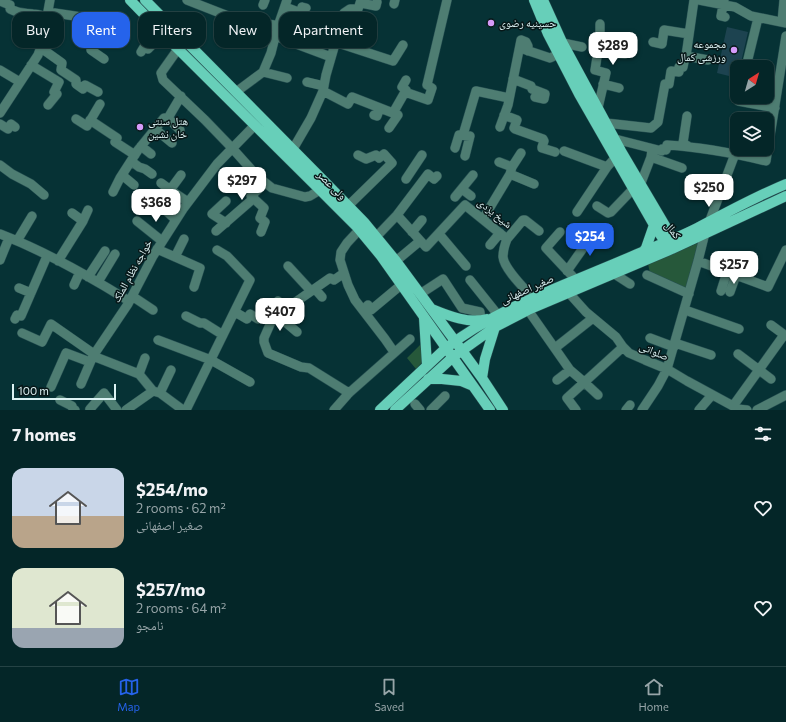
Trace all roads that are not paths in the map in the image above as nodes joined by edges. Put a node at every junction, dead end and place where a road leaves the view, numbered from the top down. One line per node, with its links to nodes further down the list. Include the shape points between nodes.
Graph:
1 (50, 0): 18 (street)
2 (130, 0): 19 (main road, ولی عصر)
3 (145, 0): 61 (main road, ولی عصر)
4 (187, 0): 15 (street)
5 (447, 0): 25 (street)
6 (534, 0): 34 (main road, کمال)
7 (543, 0): 34 (main road, کمال)
8 (694, 0): 30 (street)
9 (699, 0): 14 (street)
10 (784, 0): 26 (street)
11 (0, 1): 17 (street)
12 (361, 2): 13 (street, via 376,6); 21 (street, via 358,9)
13 (377, 2)
14 (724, 2): 23 (street, via 721,16); 24 (street)
15 (211, 4): 29 (street, via 234,18 274,25)
16 (286, 4): 20 (street, via 303,10); 29 (street)
17 (18, 12)
18 (47, 12)
19 (142, 12)
20 (302, 12)
21 (346, 12)
22 (64, 16): 45 (street, via 95,19 92,30 94,39 90,41 91,50)
23 (725, 17)
24 (758, 18): 26 (street); 48 (street)
25 (442, 21): 27 (street); 62 (street, via 427,69 427,85 432,88 428,100)
26 (784, 22)
27 (451, 24)
28 (600, 24): 42 (street)
29 (276, 32): 44 (street); 51 (street)
30 (689, 34): 32 (street, via 664,30 662,44); 46 (street)
31 (786, 36): 70 (street)
32 (653, 42)
33 (403, 45): 39 (street, via 393,61)
34 (560, 47): 35 (street); 53 (street, via 550,58 522,46); 69 (main road, کمال); 110 (main road, کمال, via 579,94)
35 (582, 47)
36 (41, 48): 49 (street); 60 (street, via 62,63 61,70 76,80 76,84 83,89 85,85)
37 (143, 48): 41 (street)
38 (333, 48): 44 (street)
39 (353, 48)
40 (178, 49): 63 (street, via 161,73 163,80); 81 (main road, ولی عصر)
41 (141, 52)
42 (598, 52): 43 (street); 57 (street, via 595,70 606,73)
43 (625, 54)
44 (331, 56): 59 (street)
45 (104, 58)
46 (685, 59): 47 (street); 79 (street, via 682,67 679,66 679,72 671,71 669,84 665,84 658,122 655,125 651,128)
47 (708, 60)
48 (748, 60)
49 (31, 65): 55 (street); 68 (street, via 59,82 54,92 57,94)
50 (0, 70): 55 (street)
51 (263, 72): 52 (street); 61 (street)
52 (287, 78)
53 (513, 79): 64 (street, via 545,94 544,99); 65 (street)
54 (406, 80): 62 (street, via 402,87)
55 (20, 82): 71 (street)
56 (307, 82): 59 (street)
57 (603, 84): 58 (street); 69 (street)
58 (619, 88)
59 (323, 89): 72 (street, via 348,104 352,97 377,111); 96 (street)
60 (98, 92)
61 (236, 92): 96 (main road, ولی عصر)
62 (405, 92): 72 (street)
63 (181, 96): 76 (street); 94 (street)
64 (535, 97)
65 (509, 98): 74 (street); 87 (street, via 476,91)
66 (100, 104): 78 (street)
67 (754, 104): 70 (street)
68 (48, 105)
69 (598, 108): 79 (main road, کمال)
70 (775, 108): 73 (street)
71 (0, 113)
72 (393, 113): 84 (street, via 398,115)
73 (774, 114)
74 (504, 115): 83 (street); 98 (street, via 517,120 515,130 543,139 542,148)
75 (687, 116): 92 (street, via 683,143)
76 (168, 118): 85 (street, via 164,118); 86 (street)
77 (76, 119): 78 (street, via 87,126)
78 (90, 120): 88 (street)
79 (606, 123): 89 (main road, کمال)
80 (0, 124): 82 (street, via 8,129 11,124)
81 (255, 125): 94 (street, خواجه نظام الملک); 130 (main road, ولی عصر)
82 (15, 127)
83 (500, 127)
84 (389, 128)
85 (155, 129): 90 (street); 91 (street)
86 (180, 130)
87 (463, 135): 95 (street, via 459,135); 105 (street, via 470,136)
88 (116, 137): 93 (street); 109 (street, via 115,142)
89 (615, 139): 100 (street); 127 (main road, کمال)
90 (172, 143)
91 (141, 146): 102 (street); 109 (street)
92 (688, 146): 100 (street, via 667,140 666,150); 101 (street)
93 (109, 148)
94 (232, 148): 122 (street); 137 (street, خواجه نظام الملک)
95 (455, 148)
96 (293, 149): 139 (main road, ولی عصر)
97 (564, 151): 113 (street)
98 (555, 152)
99 (521, 153): 115 (street)
100 (651, 153): 114 (street); 127 (street)
101 (730, 153)
102 (151, 154)
103 (422, 154): 123 (street, via 407,178)
104 (358, 155): 139 (street, via 366,159 376,155 379,158 384,154 392,163)
105 (465, 156)
106 (734, 156): 150 (street)
107 (744, 156): 108 (street, via 766,161)
108 (767, 156)
109 (133, 158): 116 (street, via 139,167); 117 (street)
110 (616, 158): 113 (street); 127 (main road, کمال)
111 (499, 162): 115 (street)
112 (0, 165): 132 (street)
113 (607, 167): 143 (street)
114 (682, 168)
115 (511, 170): 124 (street); 147 (street)
116 (152, 174)
117 (122, 175): 126 (street); 131 (street)
118 (180, 175): 129 (street)
119 (473, 175): 128 (street)
120 (437, 176): 123 (street, via 434,179 428,174)
121 (161, 183): 129 (street)
122 (265, 183): 130 (street, via 272,188 305,197); 135 (street, via 251,196)
123 (420, 184): 145 (street)
124 (534, 184)
125 (786, 184): 150 (main road, صغیر اصفهانی)
126 (134, 185)
127 (637, 186): 140 (street, via 611,212 608,213); 154 (main road, کمال)
128 (462, 189): 133 (street); 138 (street, via 454,196)
129 (170, 190): 137 (street)
130 (320, 190): 155 (main road, ولی عصر)
131 (113, 192)
132 (44, 195)
133 (471, 196)
134 (786, 196): 163 (main road, صغیر اصفهانی)
135 (254, 198): 153 (street); 159 (street, via 264,208 260,218 265,222)
136 (226, 201): 153 (street, via 212,214)
137 (188, 202): 148 (street, خواجه نظام الملک)
138 (465, 205): 147 (street, شیخ یزدی); 165 (street, شیخ یزدی)
139 (348, 206): 167 (main road, ولی عصر)
140 (597, 206)
141 (163, 208): 148 (street)
142 (88, 210): 151 (street)
143 (577, 212)
144 (72, 213): 151 (street)
145 (397, 215): 160 (street); 167 (street)
146 (32, 216): 169 (street)
147 (483, 219): 166 (street, شیخ یزدی)
148 (176, 220): 172 (street, خواجه نظام الملک)
149 (422, 220): 160 (street)
150 (710, 220): 158 (main road, صغیر اصفهانی)
151 (83, 221): 182 (street)
152 (137, 221): 172 (street)
153 (226, 223): 156 (street)
154 (658, 223): 158 (main road); 171 (main road, کمال); 177 (main road)
155 (359, 230): 189 (street, via 341,252 340,260); 199 (main road, ولی عصر)
156 (216, 231)
157 (582, 231): 187 (street, via 577,237 586,244)
158 (691, 231): 171 (main road, صغیر اصفهانی)
159 (261, 232)
160 (412, 232): 170 (street)
161 (539, 232): 166 (street, via 523,220)
162 (560, 232): 187 (street, via 546,248)
163 (705, 233): 171 (main road, صغیر اصفهانی); 184 (street)
164 (0, 234): 169 (street)
165 (439, 234): 170 (street, شیخ یزدی, via 426,247); 186 (street)
166 (504, 236): 173 (street); 209 (street, شیخ یزدی, via 503,257 507,266)
167 (376, 237): 183 (main road, ولی عصر)
168 (184, 239): 180 (street)
169 (13, 240): 179 (street); 181 (street)
170 (420, 241): 183 (street)
171 (670, 243): 177 (main road, صغیر اصفهانی); 190 (main road, صغیر اصفهانی)
172 (160, 245): 180 (street); 210 (street, خواجه نظام الملک)
173 (490, 245)
174 (218, 250): 218 (street, via 250,280)
175 (786, 250): 191 (street, via 768,287)
176 (105, 251): 193 (street)
177 (642, 253): 195 (main road, صغیر اصفهانی)
178 (116, 254): 196 (street)
179 (47, 256): 182 (street); 205 (street)
180 (175, 257): 200 (street, via 200,268)
181 (0, 260)
182 (58, 261): 188 (street)
183 (396, 261): 206 (main road, ولی عصر)
184 (698, 261): 191 (street); 207 (street)
185 (288, 266): 202 (street)
186 (466, 266)
187 (567, 271): 195 (street)
188 (80, 272): 193 (street); 198 (street)
189 (344, 273): 202 (street, via 334,280 330,278); 215 (street, via 355,300)
190 (613, 273): 197 (street); 203 (main road, صغیر اصفهانی)
191 (731, 273): 204 (street)
192 (648, 275): 207 (street)
193 (88, 277): 196 (street)
194 (470, 280): 225 (street)
195 (576, 280): 209 (main road, صغیر اصفهانی)
196 (98, 282): 210 (street)
197 (630, 284)
198 (74, 285)
199 (401, 285): 215 (street, via 371,310 368,305); 221 (main road, ولی عصر)
200 (194, 287)
201 (20, 288): 205 (street)
202 (313, 290): 208 (street); 213 (street)
203 (568, 292): 216 (main road, صغیر اصفهانی); 222 (street, صلواتی)
204 (725, 292)
205 (31, 293): 223 (street, via 20,316 17,315)
206 (420, 294): 212 (main road, ولی عصر); 225 (street, via 443,279 462,308 480,312)
207 (689, 294): 217 (street)
208 (322, 297)
209 (532, 298): 225 (main road, صغیر اصفهانی)
210 (130, 299): 214 (street); 245 (street, خواجه نظام الملک, via 127,312)
211 (278, 301): 213 (street)
212 (431, 308): 225 (main road, via 462,319); 235 (main road, ولی عصر)
213 (286, 309): 219 (street)
214 (154, 310)
215 (363, 310): 241 (street, via 389,336)
216 (528, 310): 225 (main road, صغیر اصفهانی); 239 (street)
217 (685, 310): 227 (street); 236 (street)
218 (235, 312): 224 (street, via 247,319 250,314); 230 (street)
219 (277, 315): 228 (street); 264 (street, via 264,338 268,353 309,368)
220 (186, 316): 230 (street)
221 (424, 317): 238 (main road, ولی عصر); 248 (main road)
222 (593, 318): 237 (street, صلواتی, via 616,337); 239 (street)
223 (15, 319)
224 (258, 319)
225 (491, 320): 235 (main road, صغیر اصفهانی); 240 (main road, صغیر اصفهانی); 254 (main road)
226 (771, 325): 231 (street)
227 (739, 329)
228 (297, 332)
229 (22, 333): 245 (street, via 42,342 51,324)
230 (223, 335): 247 (street)
231 (785, 336): 252 (street)
232 (650, 338): 236 (street)
233 (410, 339): 241 (street)
234 (158, 340): 247 (street)
235 (455, 341): 238 (main road, صغیر اصفهانی); 240 (main road, ولی عصر)
236 (674, 345): 243 (street); 249 (street)
237 (623, 347): 249 (street, صلواتی, via 628,353); 259 (street)
238 (446, 348): 244 (main road, ولی عصر); 248 (main road)
239 (555, 348): 251 (street)
240 (462, 350): 244 (main road, صغیر اصفهانی); 254 (main road, ولی عصر)
241 (394, 352): 264 (street)
242 (738, 354): 252 (street)
243 (711, 355)
244 (453, 357): 255 (main road); 261 (main road, ولی عصر)
245 (93, 358): 253 (street); 260 (street, خواجه نظام الملک); 262 (street, via 66,353 60,357)
246 (145, 358): 253 (street)
247 (211, 360): 258 (street); 276 (street)
248 (427, 365): 278 (main road)
249 (667, 369): 266 (street, صلواتی); 284 (street)
250 (171, 370): 263 (street)
251 (570, 370): 257 (street); 259 (street)
252 (759, 370): 256 (street); 270 (street)
253 (139, 374): 263 (street)
254 (482, 378): 282 (main road, ولی عصر)
255 (428, 379): 261 (main road, via 461,381); 279 (main road)
256 (771, 379)
257 (557, 380)
258 (250, 382)
259 (584, 382): 265 (street); 283 (street, via 567,398)
260 (81, 384)
261 (473, 386): 281 (main road, ولی عصر)
262 (51, 387)
263 (157, 392): 274 (street); 275 (street)
264 (349, 393): 277 (street)
265 (598, 395)
266 (712, 395): 270 (street, صلواتی); 285 (street)
267 (445, 396): 280 (street)
268 (786, 396): 287 (street)
269 (60, 400): 271 (street, via 72,406)
270 (733, 406): 286 (street, صلواتی)
271 (73, 410)
272 (91, 410): 273 (street, via 104,393)
273 (116, 410)
274 (126, 410)
275 (182, 410)
276 (186, 410)
277 (334, 410)
278 (380, 410)
279 (395, 410)
280 (431, 410)
281 (490, 410)
282 (503, 410)
283 (576, 410)
284 (642, 410)
285 (699, 410)
286 (747, 410)
287 (758, 410)

